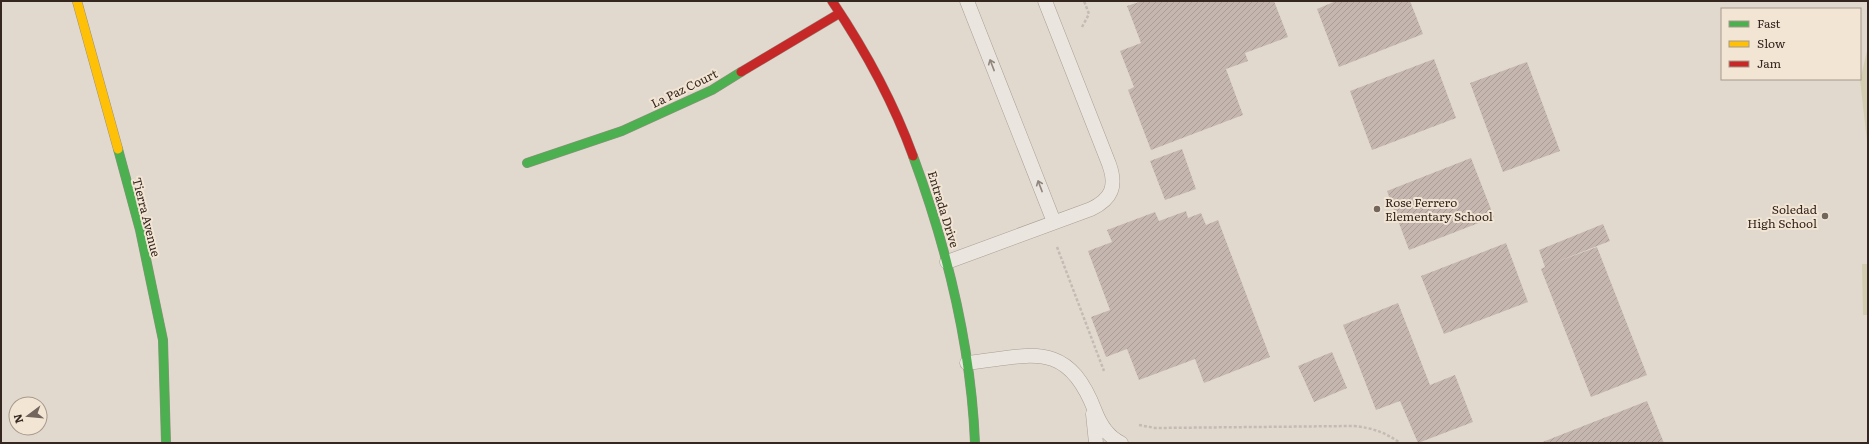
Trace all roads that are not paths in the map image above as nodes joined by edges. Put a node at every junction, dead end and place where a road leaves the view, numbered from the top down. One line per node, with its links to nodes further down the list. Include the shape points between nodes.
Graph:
1 (77, 1): 11 (street, Tierra Avenue, via 140,230 163,340)
2 (832, 1): 5 (street, Entrada Drive)
3 (967, 1): 7 (lane, one-way to 3)
4 (1045, 1): 7 (lane, via 1113,180 1109,194 1097,206)
5 (840, 13): 6 (street, La Paz Court, via 712,90 622,131); 8 (street, Entrada Drive, via 877,75 916,161)
6 (527, 163)
7 (1054, 222): 8 (lane)
8 (946, 262): 9 (street, Entrada Drive)
9 (967, 363): 10 (lane, via 1025,356 1043,356 1058,360 1082,383); 12 (street, Entrada Drive)
10 (1091, 402): 13 (lane); 14 (lane, via 1107,432)
11 (166, 443)
12 (974, 443)
13 (1096, 443)
14 (1121, 443)

